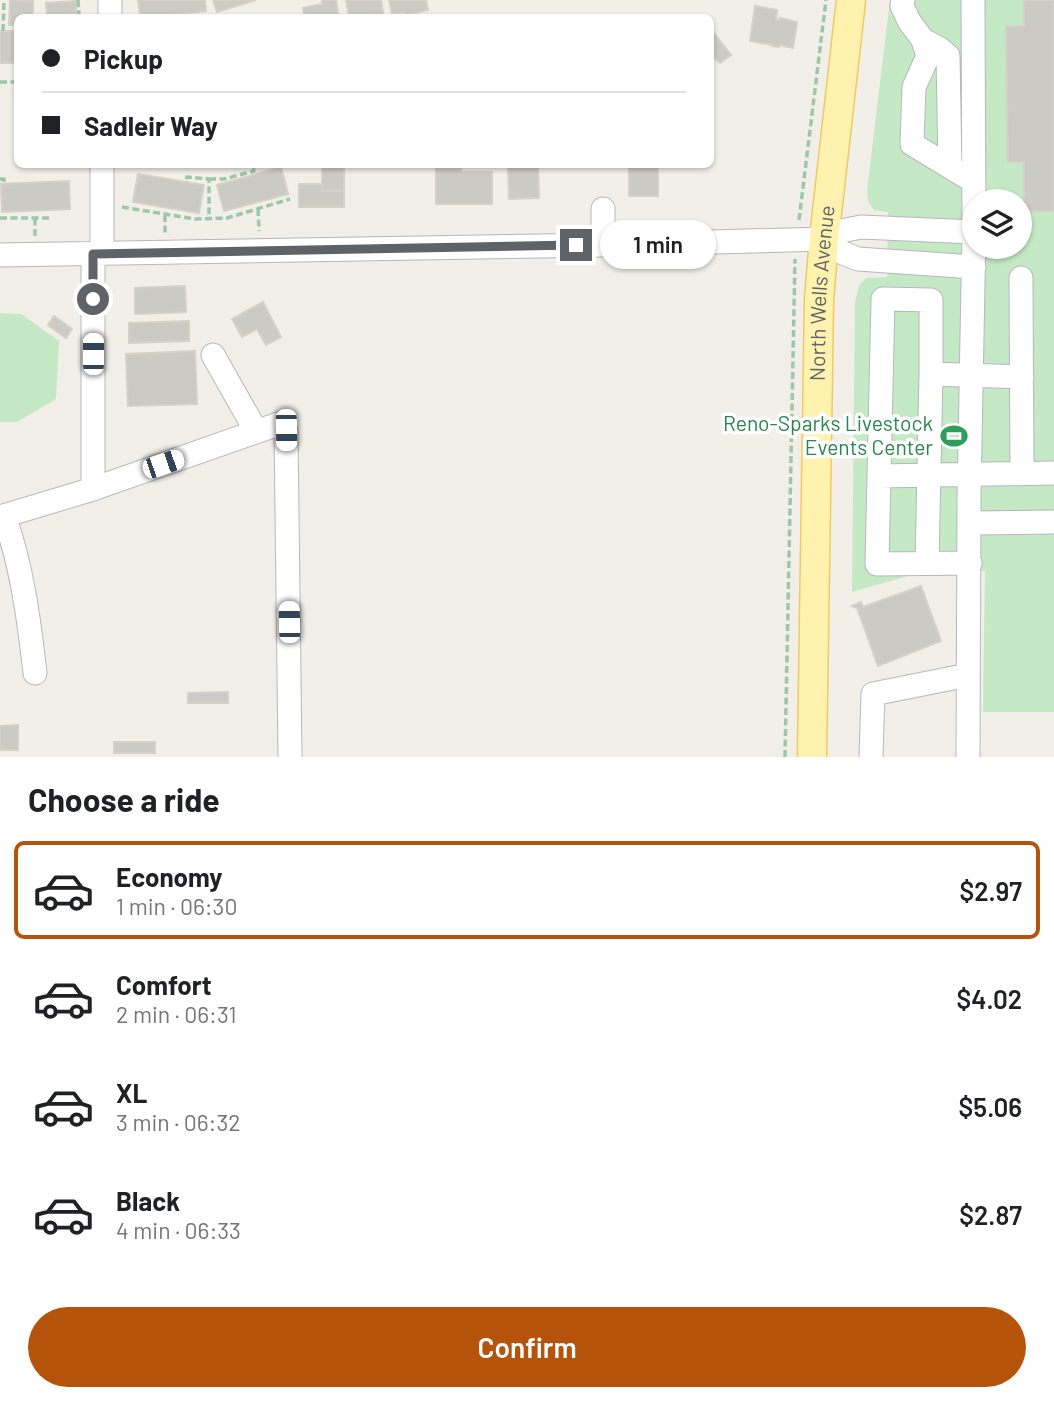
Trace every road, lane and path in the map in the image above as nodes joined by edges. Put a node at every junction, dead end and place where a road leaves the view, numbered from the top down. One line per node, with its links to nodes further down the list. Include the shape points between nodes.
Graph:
1 (4, 0): 5 (path)
2 (851, 0): 27 (main road, North Wells Avenue)
3 (903, 0): 6 (street, via 909,21)
4 (972, 0): 12 (street)
5 (3, 31)
6 (923, 40): 7 (street, via 948,56); 7 (street, via 928,56 914,87 912,144)
7 (950, 167): 12 (street)
8 (102, 168): 29 (street)
9 (254, 168): 11 (path, via 224,180)
10 (187, 179): 11 (path)
11 (209, 179): 22 (path)
12 (973, 181): 13 (street)
13 (973, 189)
14 (290, 200): 16 (path)
15 (120, 207): 18 (path)
16 (258, 209): 22 (path); 23 (path)
17 (603, 209): 28 (street)
18 (165, 215): 22 (path); 25 (path)
19 (0, 218): 20 (path)
20 (35, 218): 21 (path); 26 (path)
21 (51, 218)
22 (209, 219)
23 (259, 231)
24 (962, 231): 27 (street, via 861,227)
25 (165, 233)
26 (35, 236)
27 (824, 239): 28 (street); 32 (street, via 858,259); 53 (main road, North Wells Avenue, via 819,300)
28 (603, 245): 29 (street)
29 (98, 253): 30 (street); 44 (street)
30 (0, 255)
31 (974, 259): 32 (street)
32 (974, 267): 36 (street)
33 (1021, 278): 37 (street)
34 (213, 355): 38 (street)
35 (931, 374): 36 (street); 42 (street); 43 (street, via 931,300 883,299)
36 (971, 376): 37 (street); 40 (street)
37 (1021, 377): 41 (street)
38 (256, 432): 44 (street); 52 (street, via 281,423 286,430)
39 (1054, 473): 41 (street)
40 (970, 474): 41 (street); 42 (street); 47 (street)
41 (1022, 474)
42 (929, 475): 43 (street); 49 (street)
43 (879, 476): 49 (street, via 877,564)
44 (93, 489): 45 (street)
45 (2, 517): 50 (street, via 15,545)
46 (1054, 522): 47 (street)
47 (970, 523): 48 (street)
48 (970, 563): 49 (street); 51 (street)
49 (927, 564)
50 (35, 673)
51 (968, 675): 54 (street, via 873,694); 55 (street)
52 (290, 757)
53 (812, 757)
54 (871, 757)
55 (968, 757)

